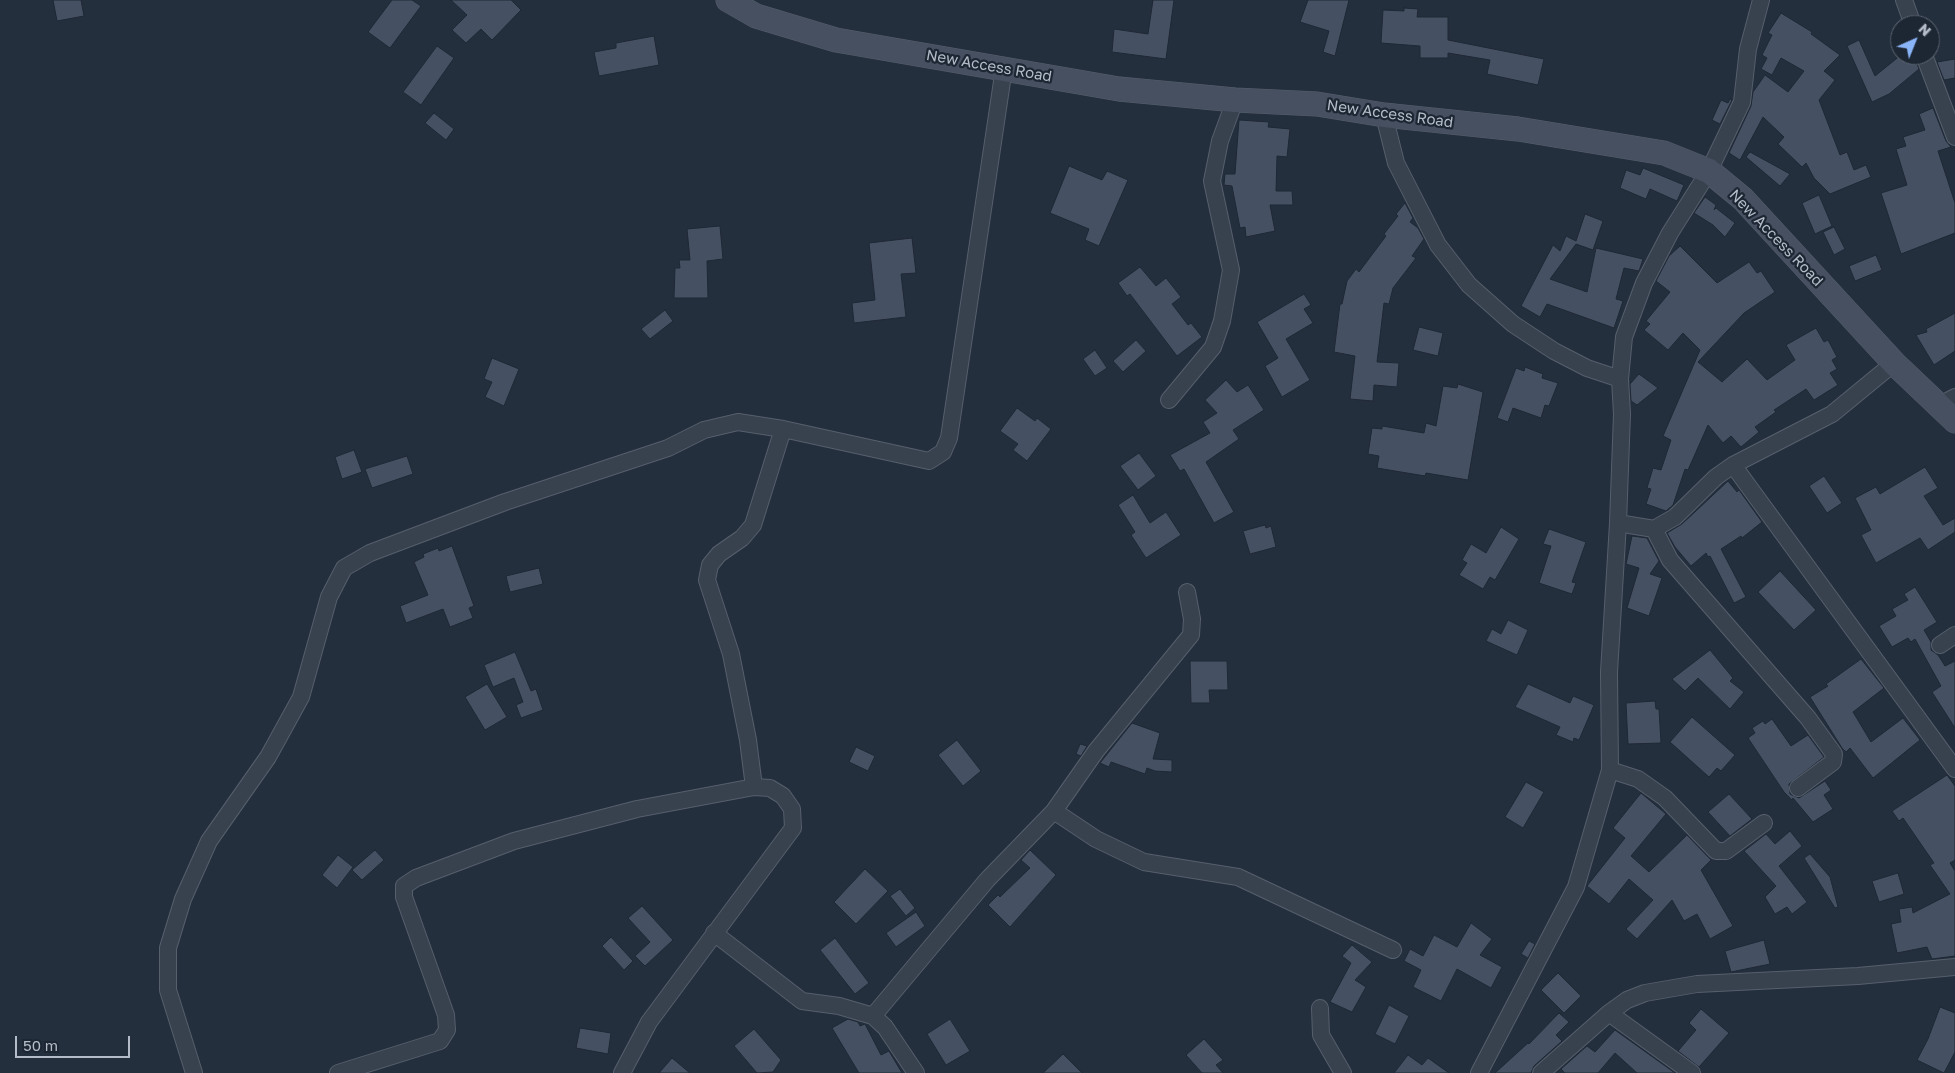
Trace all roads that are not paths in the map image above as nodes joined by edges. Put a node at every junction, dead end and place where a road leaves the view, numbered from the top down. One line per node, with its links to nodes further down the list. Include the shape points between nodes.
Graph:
1 (728, 0): 6 (main road, New Access Road, via 756,16 836,40)
2 (1760, 0): 10 (street, via 1748,49 1742,102)
3 (1904, 0): 4 (street)
4 (1909, 15)
5 (1928, 65): 9 (street)
6 (1004, 68): 7 (main road, New Access Road, via 1119,89); 15 (street, via 949,438 943,452 929,461)
7 (1235, 100): 8 (main road, New Access Road, via 1317,104); 13 (street, via 1220,140 1212,182 1231,270 1222,321 1213,347)
8 (1384, 115): 10 (main road, New Access Road, via 1518,129 1664,153); 12 (street, via 1396,163 1438,245 1469,285 1513,324 1554,351 1587,368)
9 (1955, 137)
10 (1709, 171): 11 (main road, New Access Road, via 1743,199); 12 (street, via 1670,233 1632,310 1624,337)
11 (1894, 363): 14 (main road, New Access Road); 16 (street, via 1832,414)
12 (1620, 379): 17 (street)
13 (1169, 400)
14 (1950, 408)
15 (783, 429): 24 (street, via 753,525 710,565 707,580 731,654); 34 (street, via 738,422 704,430 668,448 505,502 370,552 344,568 329,597 301,697 268,757 210,841 183,899 168,948 168,990)
16 (1734, 465): 18 (street, via 1716,477 1675,517); 22 (street)
17 (1618, 523): 18 (street); 23 (street, via 1609,672)
18 (1654, 530): 25 (street, via 1670,560 1808,718 1834,754 1833,762)
19 (1188, 592): 26 (street, via 1191,635 1096,751)
20 (1955, 635): 21 (street)
21 (1940, 645)
22 (1955, 769)
23 (1610, 770): 27 (street, via 1638,779 1665,798 1716,851 1726,850); 39 (street, via 1576,888)
24 (754, 787): 28 (street, via 770,788 783,796 792,809 794,828); 35 (street, via 637,809 514,841 416,878 404,886 404,896 446,1015 447,1030 440,1041)
25 (1798, 788)
26 (1054, 811): 29 (street, via 1096,840 1144,862 1238,877); 33 (street, via 987,880)
27 (1764, 823)
28 (714, 933): 33 (street, via 802,1001 839,1006); 36 (street, via 650,1022)
29 (1393, 950)
30 (1955, 967): 32 (street, via 1858,976 1698,984 1645,993 1627,1000)
31 (1320, 1008): 38 (street, via 1322,1035)
32 (1609, 1013): 40 (street); 41 (street)
33 (873, 1016): 37 (street, via 886,1027)
34 (194, 1073)
35 (338, 1073)
36 (622, 1073)
37 (916, 1073)
38 (1343, 1073)
39 (1478, 1073)
40 (1541, 1073)
41 (1692, 1073)

